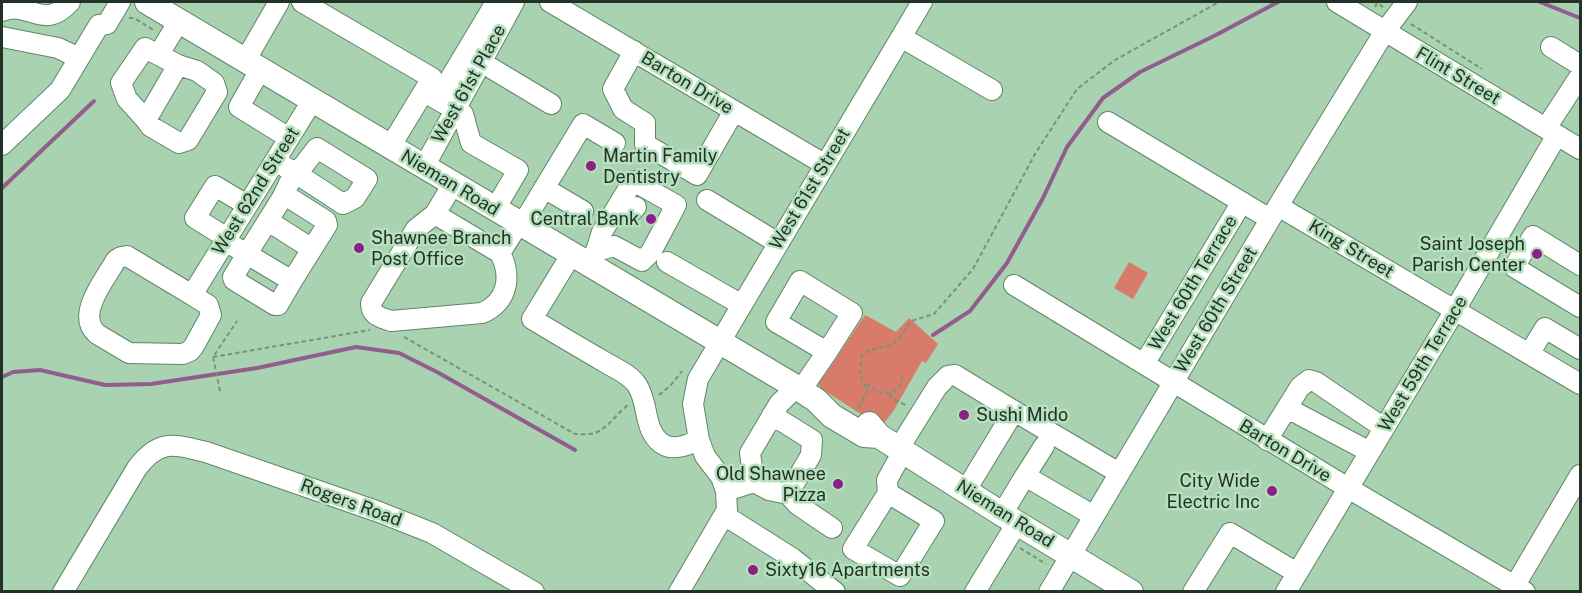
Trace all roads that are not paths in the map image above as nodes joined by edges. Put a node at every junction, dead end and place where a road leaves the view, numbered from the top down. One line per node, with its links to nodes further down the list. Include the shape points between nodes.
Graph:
1 (69, 2): 12 (street, via 61,12 52,14 20,7)
2 (147, 2): 13 (main road, Nieman Road)
3 (279, 2): 23 (street)
4 (302, 2): 27 (street, via 432,78)
5 (496, 2): 27 (street)
6 (514, 2): 21 (street, West 61st Place)
7 (550, 2): 18 (street, Barton Drive)
8 (922, 2): 16 (street, West 61st Street)
9 (1337, 2): 14 (street, Flint Street)
10 (1407, 2): 14 (street, West 60th Street)
11 (122, 9): 20 (street, via 106,24 99,25)
12 (2, 11)
13 (179, 21): 19 (street); 23 (main road, Nieman Road)
14 (1385, 31): 33 (street, Flint Street); 50 (street, West 60th Street)
15 (2, 37): 20 (street, via 58,48)
16 (901, 37): 26 (street); 40 (street, West 61st Street)
17 (1551, 46): 24 (street)
18 (634, 51): 30 (street, Barton Drive); 30 (street, via 613,88 623,110 645,123 645,144 697,175)
19 (159, 54): 22 (street); 31 (street, via 145,48 121,83 126,99)
20 (79, 58): 36 (street, via 60,90)
21 (481, 62): 27 (street, West 61st Place); 29 (street)
22 (178, 65): 31 (street); 31 (street, via 197,71 214,83 217,92 188,140 179,143)
23 (253, 65): 28 (main road, Nieman Road); 34 (street, via 239,107)
24 (1581, 65)
25 (1581, 76): 33 (street, West 59th Terrace)
26 (992, 90)
27 (439, 100): 37 (street); 41 (street, West 61st Place); 48 (street, via 463,114 471,143 518,170)
28 (312, 101): 34 (street, West 62nd Street); 37 (main road, Nieman Road)
29 (551, 104)
30 (734, 111): 40 (street, Barton Drive)
31 (146, 120)
32 (1108, 122): 46 (street, King Street)
33 (1552, 132): 38 (street, Flint Street); 57 (street, West 59th Terrace)
34 (289, 138): 39 (street, West 62nd Street)
35 (615, 143): 43 (street, via 583,124)
36 (2, 145)
37 (390, 147): 41 (main road, Nieman Road)
38 (1581, 149)
39 (275, 161): 47 (street, West 62nd Street); 59 (street, via 294,173)
40 (824, 164): 55 (street, West 61st Street)
41 (424, 166): 42 (main road, Nieman Road)
42 (453, 184): 48 (main road, Nieman Road); 51 (street)
43 (544, 188): 49 (street); 52 (street)
44 (293, 200): 56 (street, via 326,221)
45 (707, 200): 55 (street)
46 (1242, 202): 50 (street, King Street); 74 (street, West 60th Terrace)
47 (247, 205): 54 (street, West 62nd Street); 54 (street, via 215,186 195,219)
48 (495, 209): 52 (main road, Nieman Road)
49 (583, 211)
50 (1274, 212): 69 (street, King Street); 75 (street, West 60th Street)
51 (435, 214): 58 (street); 58 (street, via 416,229 371,303 377,316 391,321 490,310 507,285)
52 (520, 224): 58 (street); 60 (main road, Nieman Road)
53 (276, 226): 56 (street)
54 (226, 240): 59 (street); 66 (street, West 62nd Street)
55 (778, 243): 67 (street, West 61st Street)
56 (312, 249): 64 (street)
57 (1489, 252): 63 (street); 69 (street, West 59th Terrace)
58 (500, 253)
59 (247, 254): 64 (street); 64 (street, via 234,280 275,305)
60 (585, 257): 60 (street, via 613,214 640,194 676,205 651,252 642,261 614,246); 70 (main road, Nieman Road); 82 (street, via 531,319 632,379 645,399 647,421 661,444 680,447)
61 (668, 262): 67 (street)
62 (1581, 265): 63 (street, via 1533,236)
63 (1514, 267): 68 (street)
64 (292, 281)
65 (1014, 285): 74 (street, Barton Drive)
66 (196, 288): 66 (street, via 121,256 88,309 89,320 97,334 129,353 183,354 194,346 211,315)
67 (742, 305): 70 (street, West 61st Street)
68 (1581, 307)
69 (1455, 310): 73 (street, King Street); 81 (street, West 59th Terrace)
70 (720, 343): 77 (main road, Nieman Road); 82 (street, via 695,390 693,404)
71 (1581, 349): 73 (street, via 1545,328)
72 (827, 352): 77 (street)
73 (1529, 354): 76 (street, King Street)
74 (1144, 364): 75 (street, Barton Drive)
75 (1173, 382): 83 (street, Barton Drive); 87 (street, West 60th Street)
76 (1581, 384)
77 (804, 393): 80 (street, via 779,404); 84 (main road, Nieman Road, via 864,435)
78 (1287, 408): 81 (street, via 1309,380); 83 (street); 86 (street)
79 (1014, 411): 84 (street, via 955,375 948,376); 87 (street); 92 (street)
80 (772, 416): 90 (street, via 750,453); 95 (street, via 812,440 811,455)
81 (1384, 428): 86 (street, West 59th Terrace)
82 (699, 440): 93 (street)
83 (1267, 440): 91 (street, Barton Drive)
84 (894, 445): 92 (main road, Nieman Road); 94 (street)
85 (1044, 446): 89 (street)
86 (1370, 452): 91 (street, West 59th Terrace)
87 (1119, 473): 97 (street, West 60th Street)
88 (1581, 475): 102 (street)
89 (1025, 476): 97 (street); 98 (street)
90 (754, 482): 93 (street); 95 (street)
91 (1348, 488): 101 (street, West 59th Terrace); 102 (street, Barton Drive)
92 (966, 489): 98 (main road, Nieman Road)
93 (726, 491): 96 (street)
94 (888, 493)
95 (788, 494): 99 (street)
96 (724, 515): 105 (street); 106 (street)
97 (1094, 516): 100 (street, West 60th Street)
98 (1009, 518): 100 (main road, Nieman Road); 107 (street)
99 (832, 528)
100 (1070, 555): 108 (street, West 60th Street); 109 (main road, Nieman Road)
101 (1294, 585): 110 (street, via 1230,533)
102 (1517, 589)
103 (63, 591): 104 (street, Rogers Road, via 147,454 168,445 206,452 432,533)
104 (534, 591)
105 (679, 591)
106 (835, 591)
107 (975, 591)
108 (1049, 591)
109 (1131, 591)
110 (1193, 591)

